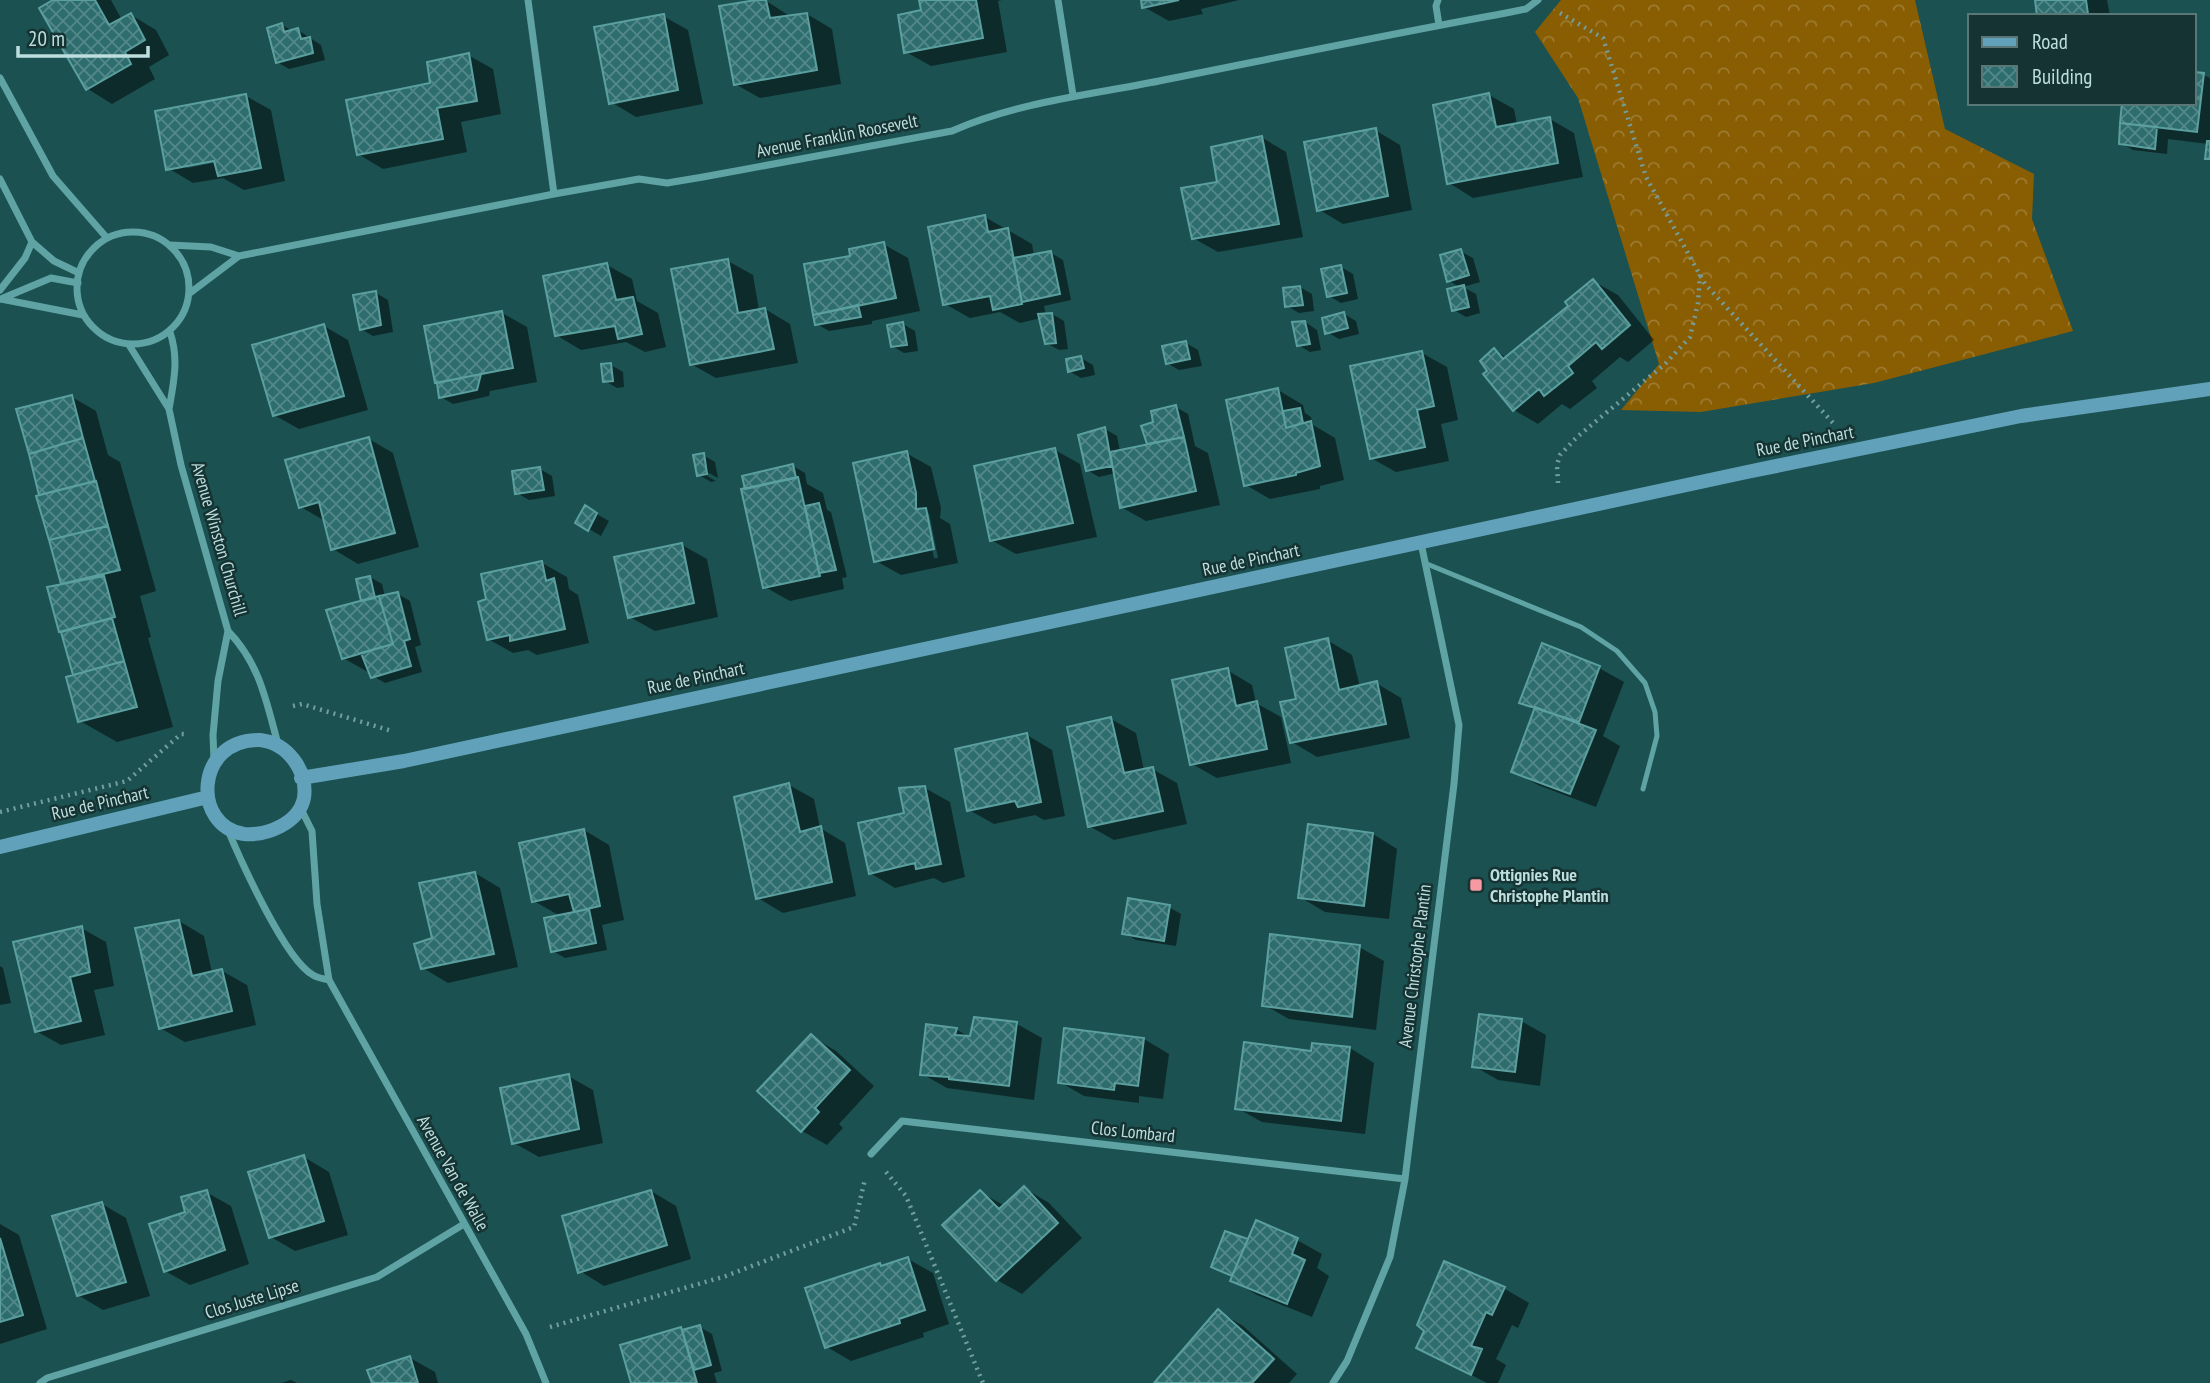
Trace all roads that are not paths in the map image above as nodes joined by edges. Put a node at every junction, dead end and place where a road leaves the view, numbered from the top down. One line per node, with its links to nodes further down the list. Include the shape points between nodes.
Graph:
1 (528, 0): 9 (street)
2 (1058, 0): 7 (street)
3 (1438, 0): 5 (street)
4 (1538, 0): 5 (street, Avenue Franklin Roosevelt, via 1526,9)
5 (1439, 26): 7 (street, Avenue Franklin Roosevelt)
6 (0, 78): 10 (street, via 53,176)
7 (1073, 95): 9 (street, Avenue Franklin Roosevelt, via 926,136 667,183 639,179)
8 (0, 179): 11 (street)
9 (554, 194): 13 (street, Avenue Franklin Roosevelt)
10 (107, 238): 12 (street, via 139,232); 14 (street, via 93,248)
11 (32, 242): 14 (street, via 54,261); 17 (street)
12 (170, 245): 13 (street, Avenue Franklin Roosevelt, via 211,247); 16 (street, via 186,266)
13 (239, 256): 16 (street, Avenue Franklin Roosevelt)
14 (79, 273): 15 (street)
15 (78, 283): 17 (street, via 51,278); 18 (street)
16 (190, 293): 19 (street)
17 (0, 296): 18 (street)
18 (83, 315): 20 (street, via 102,336)
19 (170, 332): 20 (street, via 158,340); 22 (street, Avenue Winston Churchill, via 176,367)
20 (129, 345): 22 (street, Avenue Winston Churchill)
21 (2210, 389): 23 (main road, Rue de Pinchart, via 2021,416)
22 (169, 409): 25 (street, Avenue Winston Churchill)
23 (1421, 543): 24 (street, Avenue Christophe Plantin); 28 (main road, Rue de Pinchart, via 417,758)
24 (1427, 564): 29 (lane, via 1581,627 1617,651 1645,683 1655,712 1657,736); 36 (street, Avenue Christophe Plantin, via 1459,725)
25 (228, 631): 26 (street, via 244,647 255,669); 27 (street, Avenue Winston Churchill, via 218,681)
26 (278, 744): 27 (main road, via 240,741); 28 (main road, via 291,754)
27 (214, 762): 30 (main road, via 207,782)
28 (302, 778): 31 (main road)
29 (1643, 789)
30 (208, 797): 32 (main road); 33 (main road, Rue de Pinchart)
31 (300, 807): 32 (main road, via 270,832 244,834); 34 (street, Avenue Van de Walle, via 312,831)
32 (227, 828): 34 (street, Avenue Van de Walle, via 250,883 293,954 311,975)
33 (0, 847)
34 (328, 981): 37 (street, Avenue Van de Walle)
35 (871, 1154): 36 (street, Clos Lombard, via 902,1121)
36 (1405, 1179): 40 (street, Avenue Christophe Plantin, via 1390,1257)
37 (464, 1224): 38 (street, Clos Juste Lipse, via 377,1277); 39 (street, Avenue Van de Walle, via 527,1334)
38 (40, 1383)
39 (545, 1383)
40 (1334, 1383)

